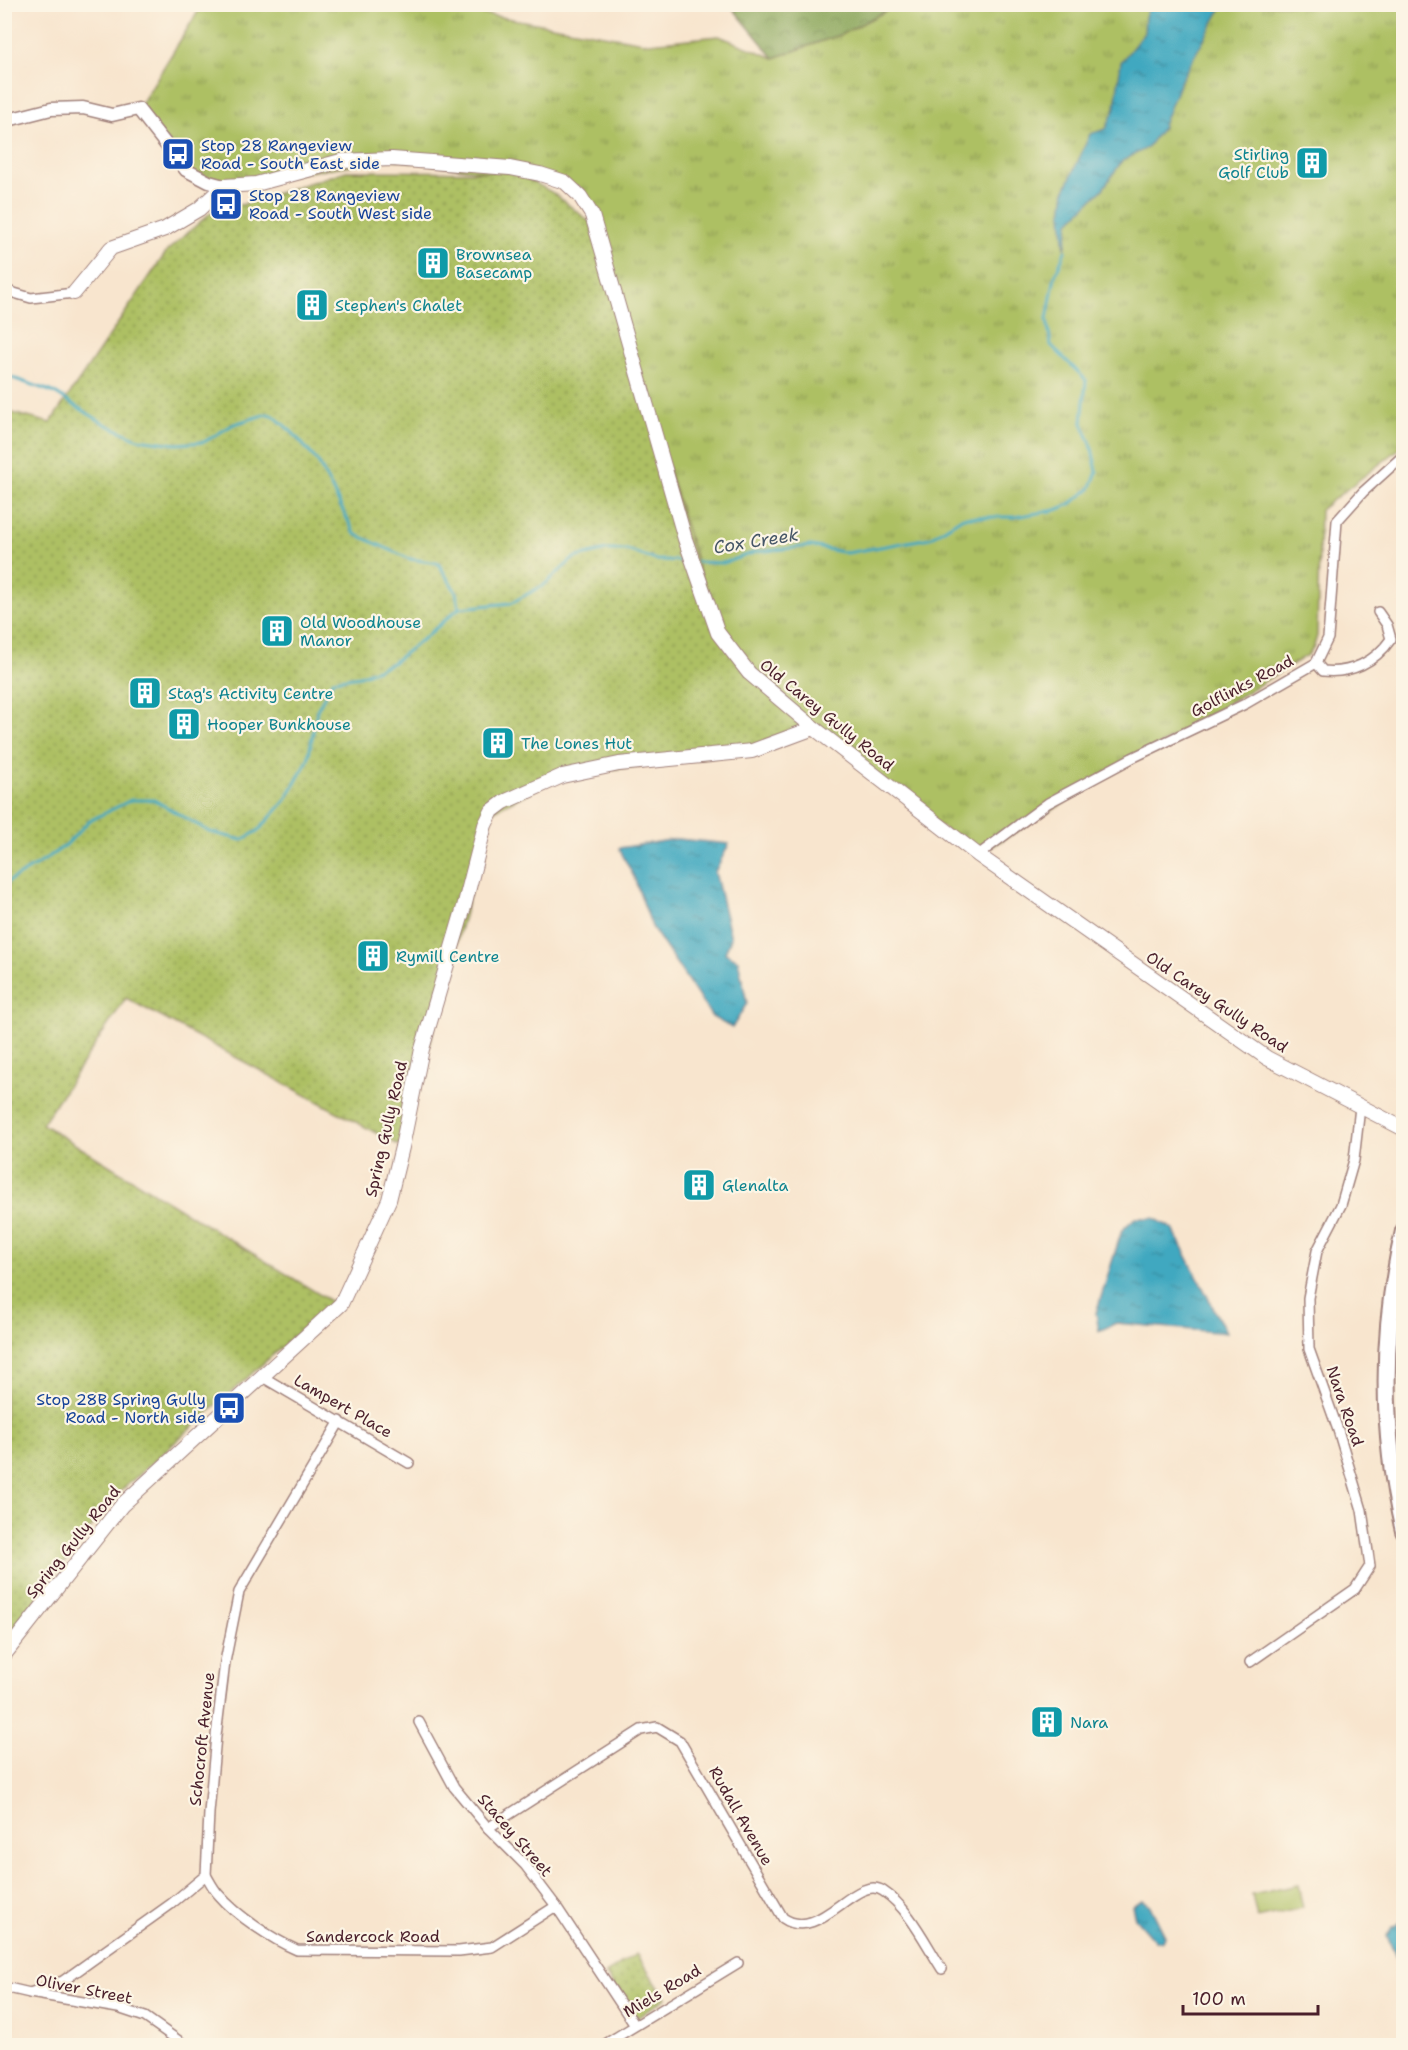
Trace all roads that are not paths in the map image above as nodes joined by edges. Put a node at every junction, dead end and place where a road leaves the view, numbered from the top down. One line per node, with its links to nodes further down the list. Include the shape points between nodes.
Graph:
1 (4, 121): 2 (street, via 51,109 82,108 111,115 138,109 186,170)
2 (224, 186): 4 (main road, via 199,209 165,229 111,248); 8 (main road, Old Carey Gully Road, via 256,184 341,161 392,159 510,168 565,182 580,195 592,215 717,633 749,673)
3 (4, 290): 4 (street, via 31,298)
4 (74, 293)
5 (1404, 455): 7 (street, Golflinks Road, via 1337,522 1328,638)
6 (1378, 612): 7 (street, via 1388,625 1391,639 1382,652 1360,667 1333,672 1323,671)
7 (1316, 663): 9 (street, Golflinks Road, via 1245,704 1048,803)
8 (814, 728): 9 (main road, Old Carey Gully Road); 13 (main road, Spring Gully Road, via 752,751 620,764 562,776 492,811 422,1049 389,1200 341,1304)
9 (978, 855): 10 (main road, Old Carey Gully Road, via 1267,1058)
10 (1360, 1107): 11 (main road, Old Carey Gully Road); 18 (street, Nara Road, via 1354,1160 1341,1205 1317,1251 1308,1298 1309,1349 1362,1510 1370,1566 1355,1589)
11 (1404, 1129)
12 (1404, 1231): 16 (highway, via 1389,1310 1385,1381 1389,1439)
13 (261, 1376): 14 (street, Lampert Place); 17 (main road, Spring Gully Road, via 122,1504)
14 (340, 1421): 15 (street, Lampert Place); 21 (street, Schocroft Avenue, via 239,1592 216,1736)
15 (408, 1462)
16 (1404, 1531)
17 (4, 1655)
18 (1250, 1662)
19 (419, 1722): 20 (street, Stacey Street, via 454,1787)
20 (488, 1828): 22 (street, Stacey Street, via 525,1865); 24 (street, Rudall Avenue, via 640,1730 657,1727 680,1741 783,1918 792,1924 807,1925 866,1889 880,1889 900,1905)
21 (206, 1875): 22 (street, Sandercock Road, via 219,1896 244,1917 275,1940 297,1950 459,1952 492,1947); 26 (street, via 63,1981)
22 (556, 1906): 27 (street, Stacey Street)
23 (738, 1964): 27 (street, Miels Road)
24 (942, 1968)
25 (4, 1987): 26 (street, Oliver Street)
26 (30, 1993): 28 (street, Oliver Street, via 118,2008 145,2017)
27 (634, 2024): 29 (street, Miels Road)
28 (186, 2046)
29 (602, 2046)

